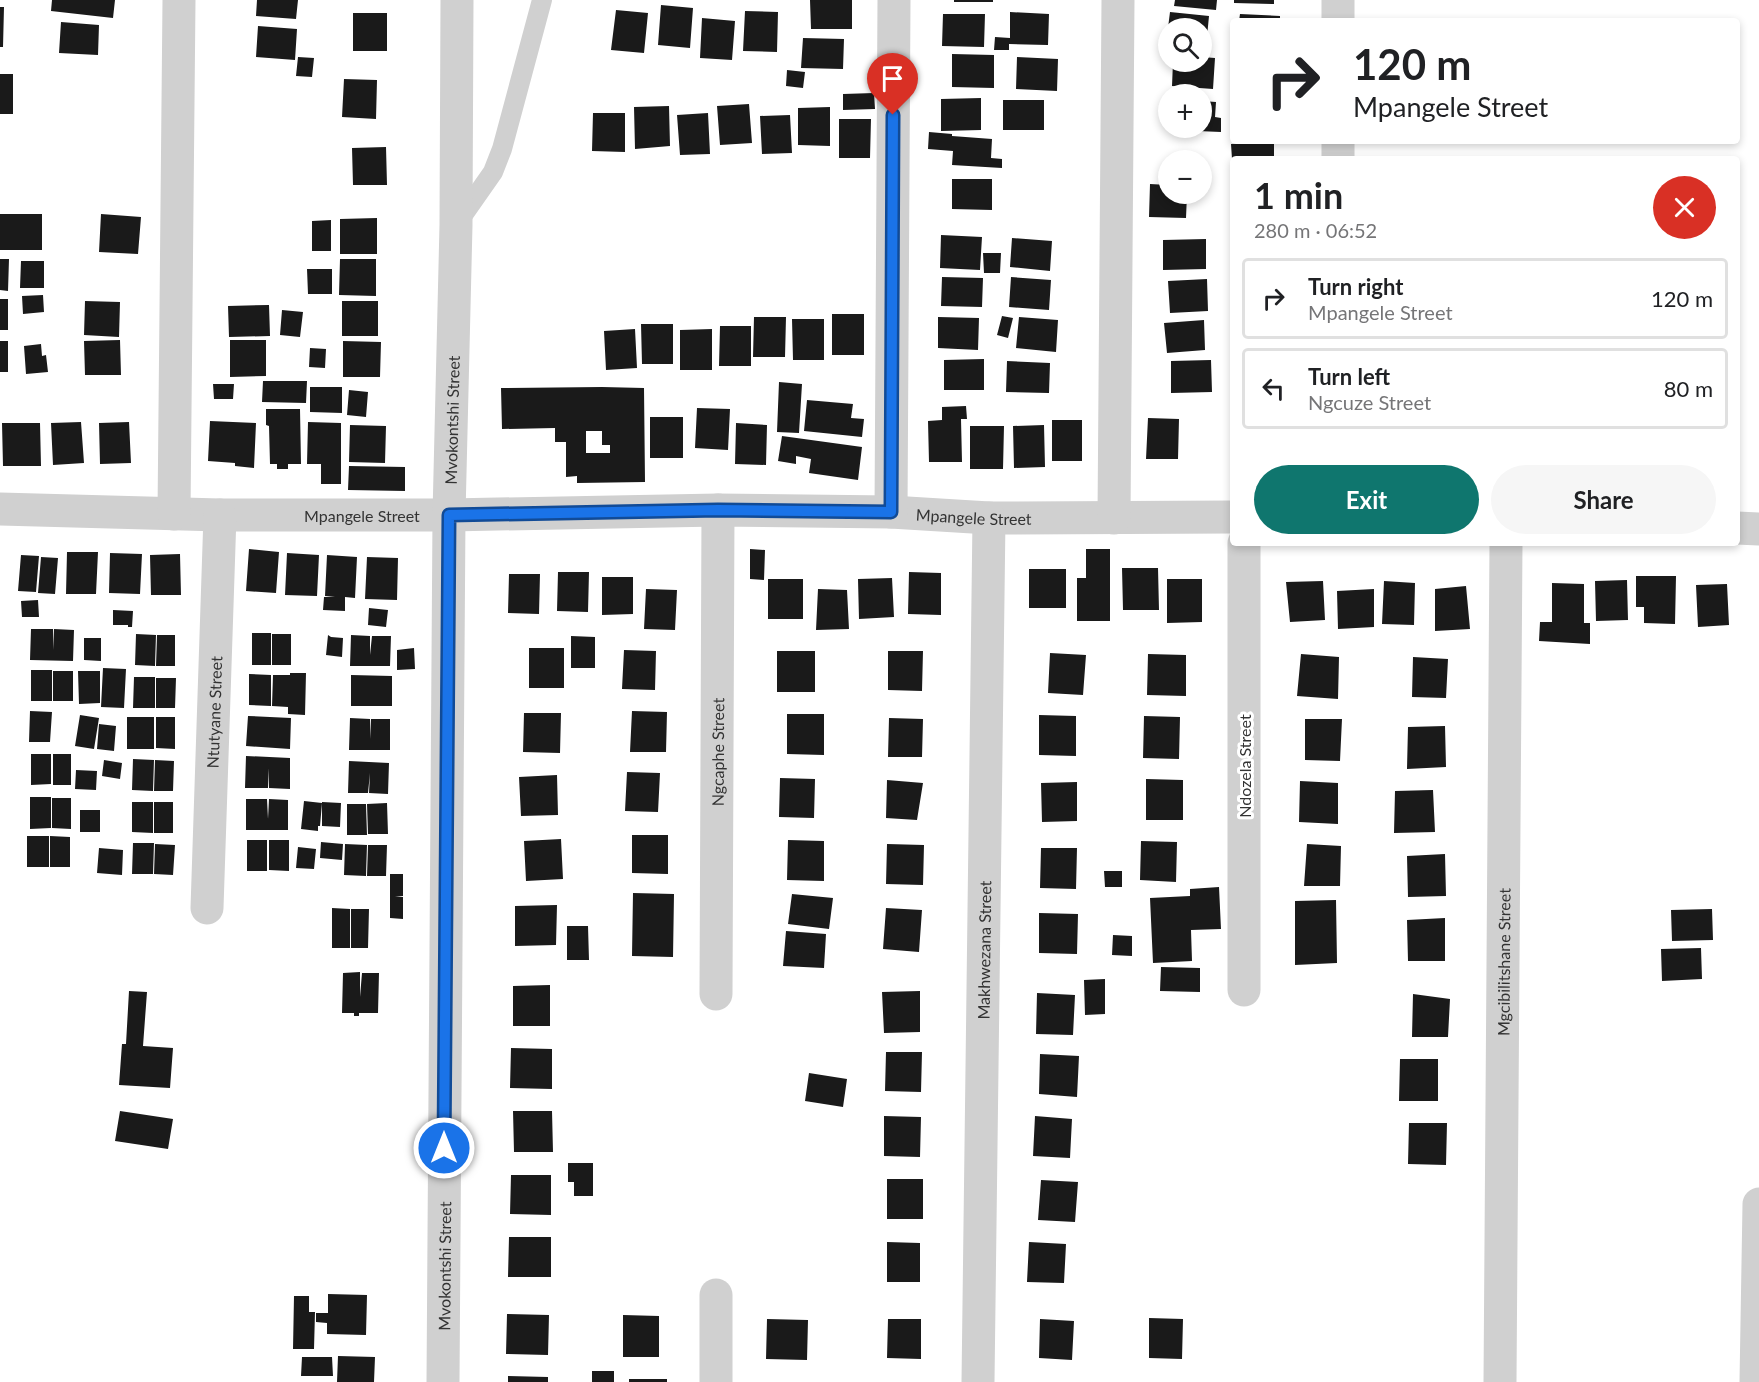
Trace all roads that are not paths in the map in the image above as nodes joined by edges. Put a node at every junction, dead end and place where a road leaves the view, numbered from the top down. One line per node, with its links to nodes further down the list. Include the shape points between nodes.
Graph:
1 (179, 0): 12 (street)
2 (458, 0): 8 (street, Mvokontshi Street)
3 (542, 0): 8 (lane, via 502,149 493,172)
4 (894, 0): 11 (street)
5 (1118, 0): 17 (street)
6 (1338, 0): 7 (street)
7 (1338, 18)
8 (456, 225): 14 (street, Mvokontshi Street)
9 (0, 509): 12 (street, Mpangele Street)
10 (718, 510): 11 (street, Mpangele Street); 14 (street, Mpangele Street); 24 (street, Ngcaphe Street)
11 (891, 512): 16 (street, Mpangele Street)
12 (174, 514): 13 (street, Mpangele Street)
13 (220, 515): 14 (street, Mpangele Street); 22 (street, Ntutyane Street)
14 (449, 515): 27 (street, Mvokontshi Street)
15 (1230, 517): 17 (street, Mpangele Street)
16 (988, 518): 17 (street, Mpangele Street); 29 (street, Makhwezana Street)
17 (1114, 518)
18 (1740, 528): 19 (street)
19 (1759, 529)
20 (1244, 546): 23 (street, Ndozela Street)
21 (1506, 546): 30 (street, Mgcibilitshane Street)
22 (207, 908)
23 (1244, 990)
24 (716, 994)
25 (1759, 1204): 31 (street)
26 (716, 1295): 28 (street)
27 (442, 1382)
28 (716, 1382)
29 (978, 1382)
30 (1500, 1382)
31 (1756, 1382)

